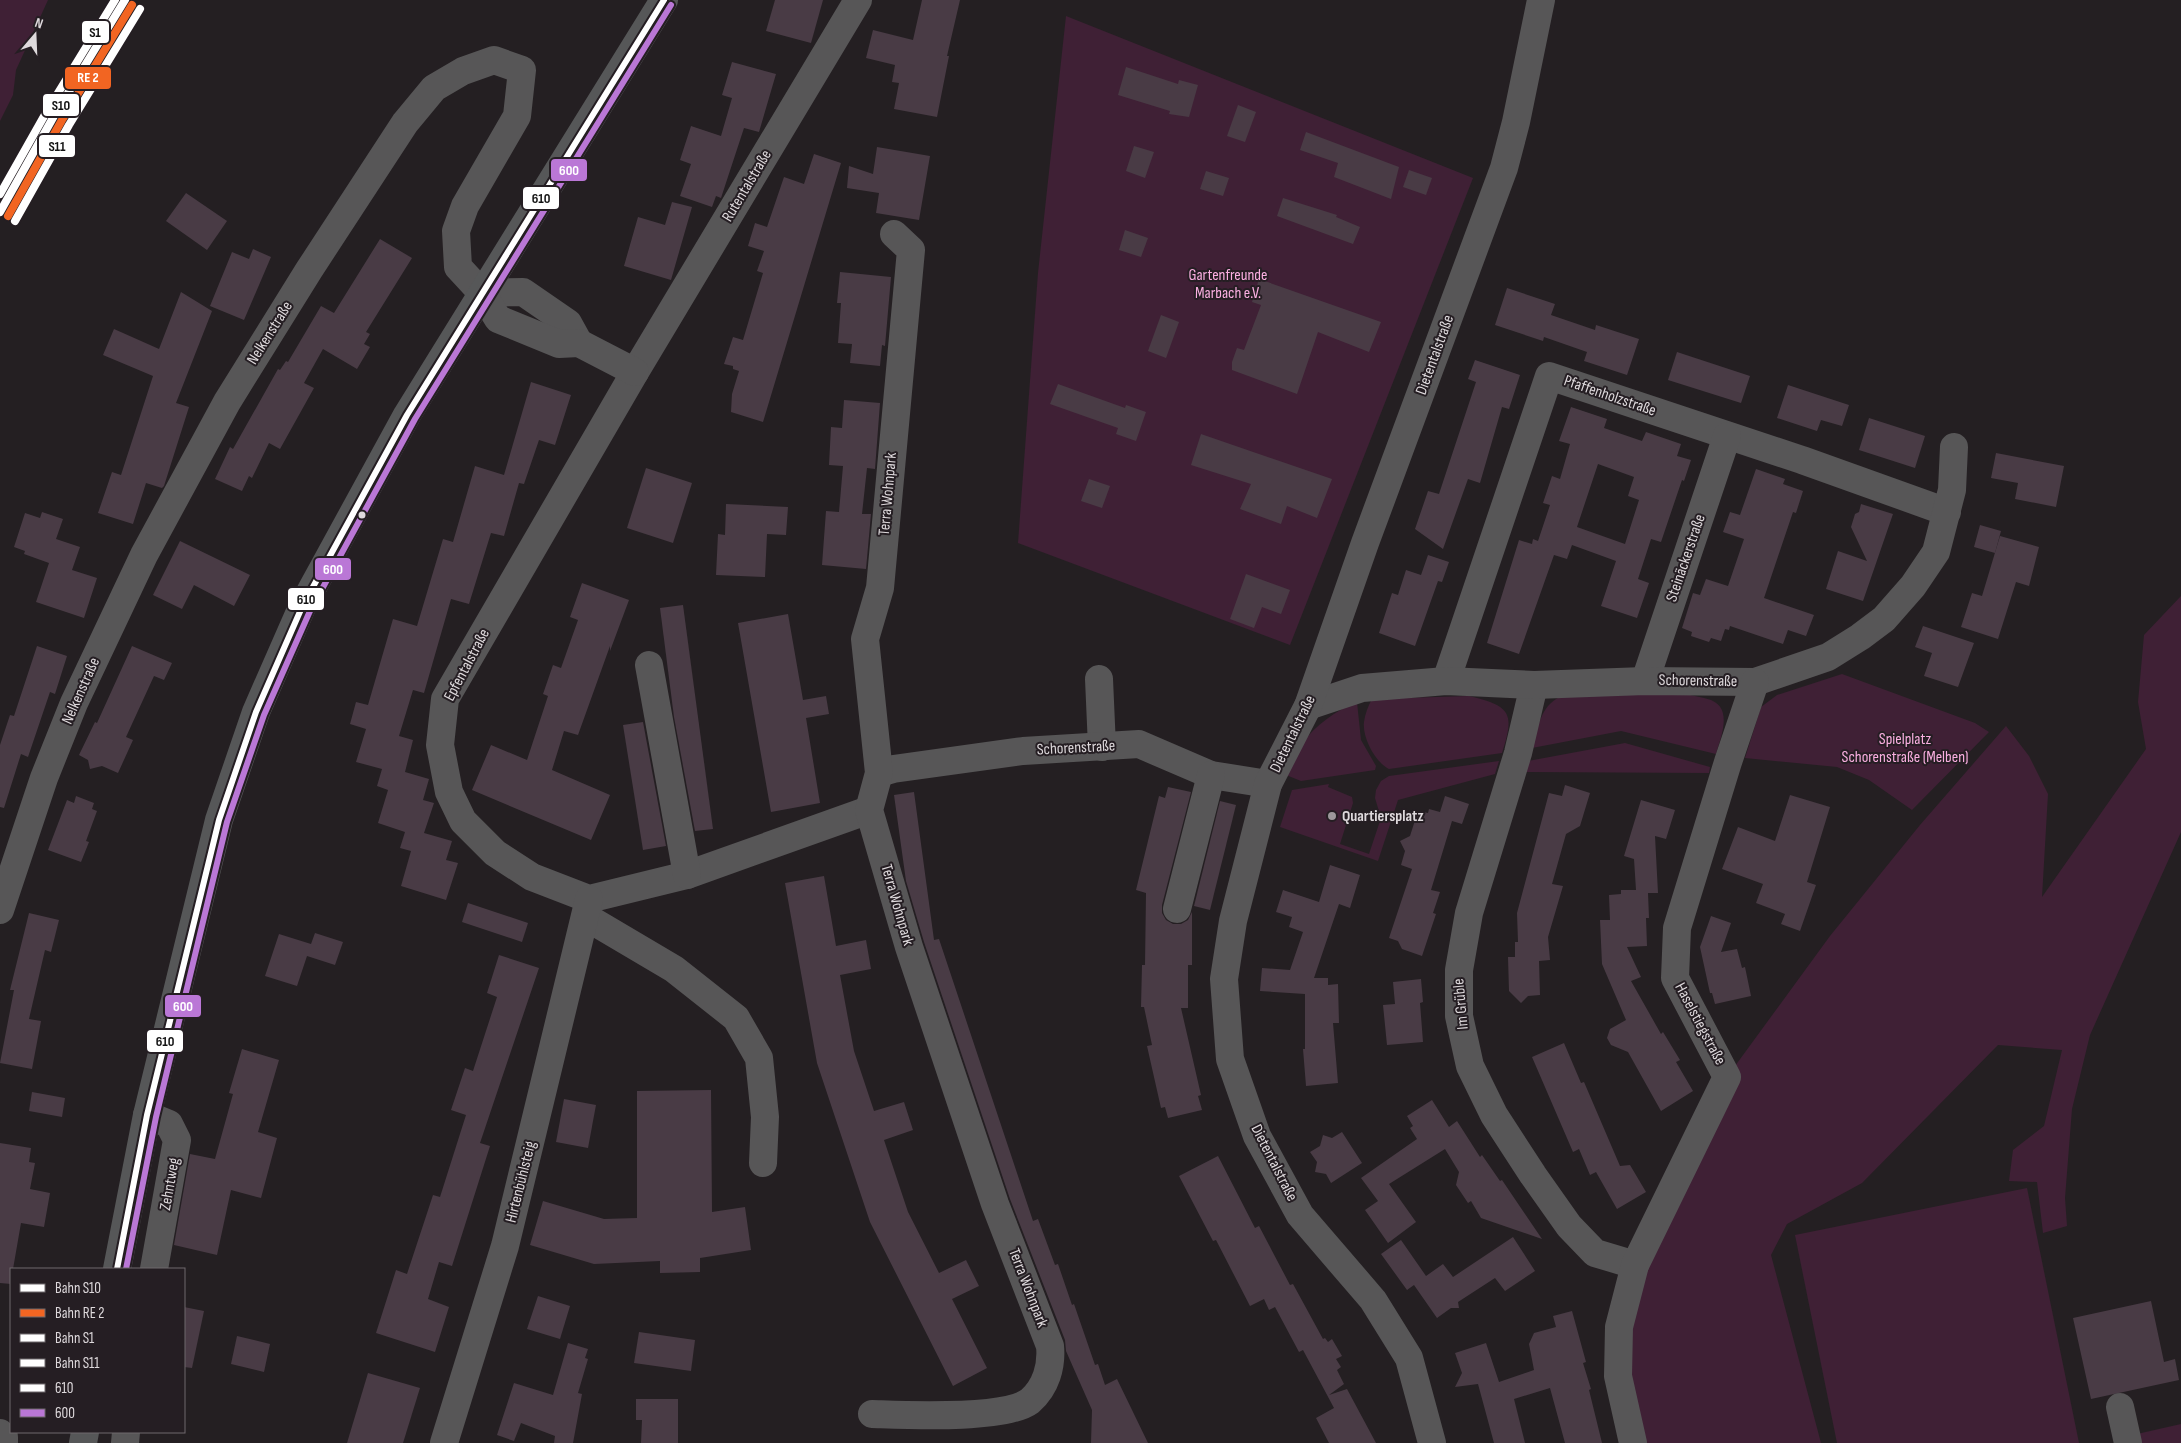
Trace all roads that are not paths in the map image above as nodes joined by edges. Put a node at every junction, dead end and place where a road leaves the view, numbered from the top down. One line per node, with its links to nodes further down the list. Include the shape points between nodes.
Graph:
1 (664, 0): 5 (main road)
2 (858, 0): 6 (street, Rutentalstraße)
3 (1541, 0): 16 (street, Dietentalstraße, via 1504,168)
4 (894, 234): 18 (street, Terra Wohnpark, via 911,250 880,588 865,639)
5 (482, 293): 6 (street, via 498,319 559,344 579,343); 25 (street, Nelkenstraße, via 458,267 456,231 465,206 518,116 522,70 494,60 463,70 434,88 406,123 309,270 228,402 144,555 74,703 44,778); 26 (main road, via 407,415 302,607 256,712 219,820)
6 (635, 372): 23 (street, Epfentalstraße, via 445,699 440,745 449,792 463,821 495,854)
7 (1727, 436): 9 (street, Pfaffenholzstraße); 12 (street, Steinäckerstraße); 13 (street, Pfaffenholzstraße, via 1549,376)
8 (1954, 447): 9 (street, Schorenstraße, via 1952,490)
9 (1947, 512): 14 (street, Schorenstraße, via 1936,552 1913,586 1884,619 1828,657)
10 (649, 665): 22 (street)
11 (1099, 679): 17 (street)
12 (1645, 680): 14 (street, Schorenstraße); 15 (street, Schorenstraße)
13 (1446, 681): 15 (street, Schorenstraße); 16 (street, Schorenstraße, via 1362,688)
14 (1755, 682): 28 (street, Haselstiegstraße, via 1677,928 1675,978 1728,1076)
15 (1534, 684): 28 (street, Im Grüble, via 1518,754 1469,913 1459,970 1459,1016 1470,1066 1494,1115 1533,1175 1570,1226 1595,1253)
16 (1308, 706): 20 (street, Dietentalstraße)
17 (1102, 747): 18 (street, Schorenstraße, via 1023,751); 19 (street, Schorenstraße, via 1139,744)
18 (879, 773): 21 (street, Terra Wohnpark)
19 (1211, 775): 20 (street, Schorenstraße); 24 (street)
20 (1268, 784): 36 (street, Dietentalstraße, via 1233,921 1224,979 1230,1059 1257,1136 1300,1215 1373,1300 1409,1358)
21 (869, 810): 22 (street); 32 (street, Terra Wohnpark, via 912,956 995,1204 1050,1346 1052,1360 1047,1377 1030,1401 1009,1410 941,1416)
22 (687, 875): 23 (street)
23 (587, 908): 27 (street, via 674,969 736,1018 758,1058 765,1116); 35 (street, Hirtenbühlsteig, via 505,1246)
24 (1177, 909)
25 (0, 910)
26 (147, 1115): 29 (main road); 30 (street, Zehntweg, via 169,1124 177,1140)
27 (763, 1163)
28 (1635, 1264): 37 (street, Haselstiegstraße, via 1619,1327 1618,1376)
29 (117, 1268)
30 (154, 1268)
31 (2120, 1407): 38 (street)
32 (872, 1414)
33 (0, 1433): 34 (street)
34 (4, 1443)
35 (444, 1443)
36 (1432, 1443)
37 (1632, 1443)
38 (2128, 1443)

